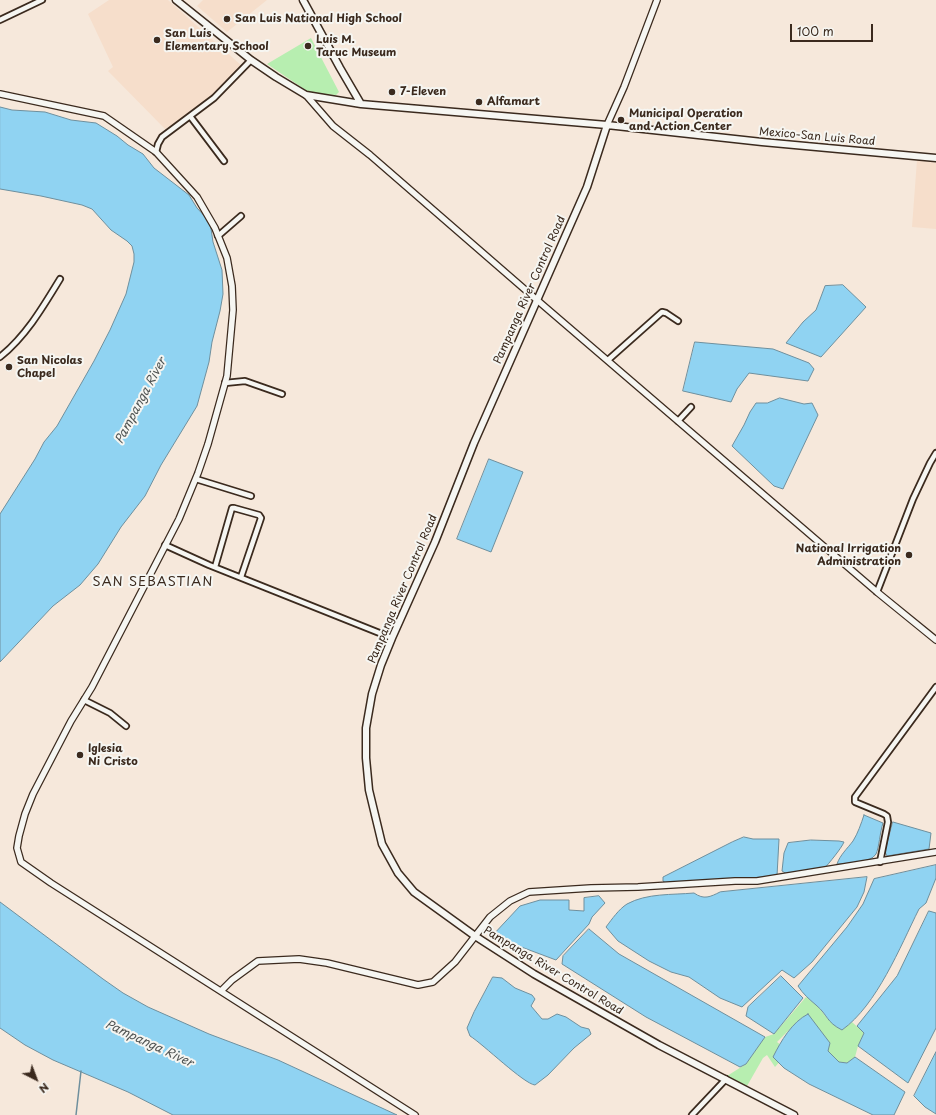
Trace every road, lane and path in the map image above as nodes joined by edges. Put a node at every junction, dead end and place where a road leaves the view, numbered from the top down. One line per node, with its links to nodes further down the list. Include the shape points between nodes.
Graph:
1 (42, 0): 5 (street)
2 (176, 0): 6 (main road)
3 (303, 0): 9 (main road)
4 (657, 0): 11 (street, Pampanga River Control Road)
5 (0, 20)
6 (251, 60): 8 (main road); 10 (street, via 214,98)
7 (0, 94): 12 (street, via 104,116)
8 (306, 95): 9 (main road, Mexico-San Luis Road); 18 (street, via 333,126 376,160)
9 (361, 104): 11 (main road, Mexico-San Luis Road)
10 (190, 116): 12 (street, via 162,137); 14 (street)
11 (607, 125): 13 (main road, Mexico-San Luis Road); 18 (main road, Pampanga River Control Road, via 587,187)
12 (156, 152): 16 (street, via 196,197)
13 (936, 158)
14 (224, 161)
15 (241, 216): 16 (street)
16 (218, 236): 22 (street, via 227,258 232,286 233,310)
17 (60, 279): 20 (street, via 28,329)
18 (537, 300): 21 (street); 33 (main road, Pampanga River Control Road)
19 (678, 321): 21 (street, via 662,312)
20 (0, 357)
21 (608, 360): 25 (street)
22 (225, 383): 23 (street, via 245,381); 27 (street)
23 (282, 394)
24 (691, 407): 25 (street)
25 (678, 421): 32 (street)
26 (936, 453): 32 (street, via 913,498)
27 (196, 479): 28 (street); 29 (street)
28 (251, 496)
29 (165, 546): 30 (street); 36 (street)
30 (215, 567): 31 (street); 31 (street, via 232,508 259,515 261,518)
31 (241, 577): 33 (street)
32 (876, 592): 34 (street)
33 (392, 638): 40 (main road, Pampanga River Control Road, via 372,694 366,728 369,790 382,844 398,873 414,892)
34 (936, 640)
35 (936, 686): 39 (street, via 855,797 855,802 887,816)
36 (84, 700): 37 (street, via 110,713); 41 (street, via 25,814 17,848 21,862)
37 (126, 726)
38 (936, 852): 39 (street)
39 (880, 862): 40 (street, via 757,880 529,892 490,917)
40 (475, 936): 41 (street, via 455,962 433,982 418,985 327,963 299,959 273,960 258,962 232,980); 42 (main road, Pampanga River Control Road, via 534,974)
41 (222, 991): 43 (street)
42 (726, 1079): 44 (street); 45 (main road, Pampanga River Control Road)
43 (415, 1115)
44 (692, 1115)
45 (794, 1115)

